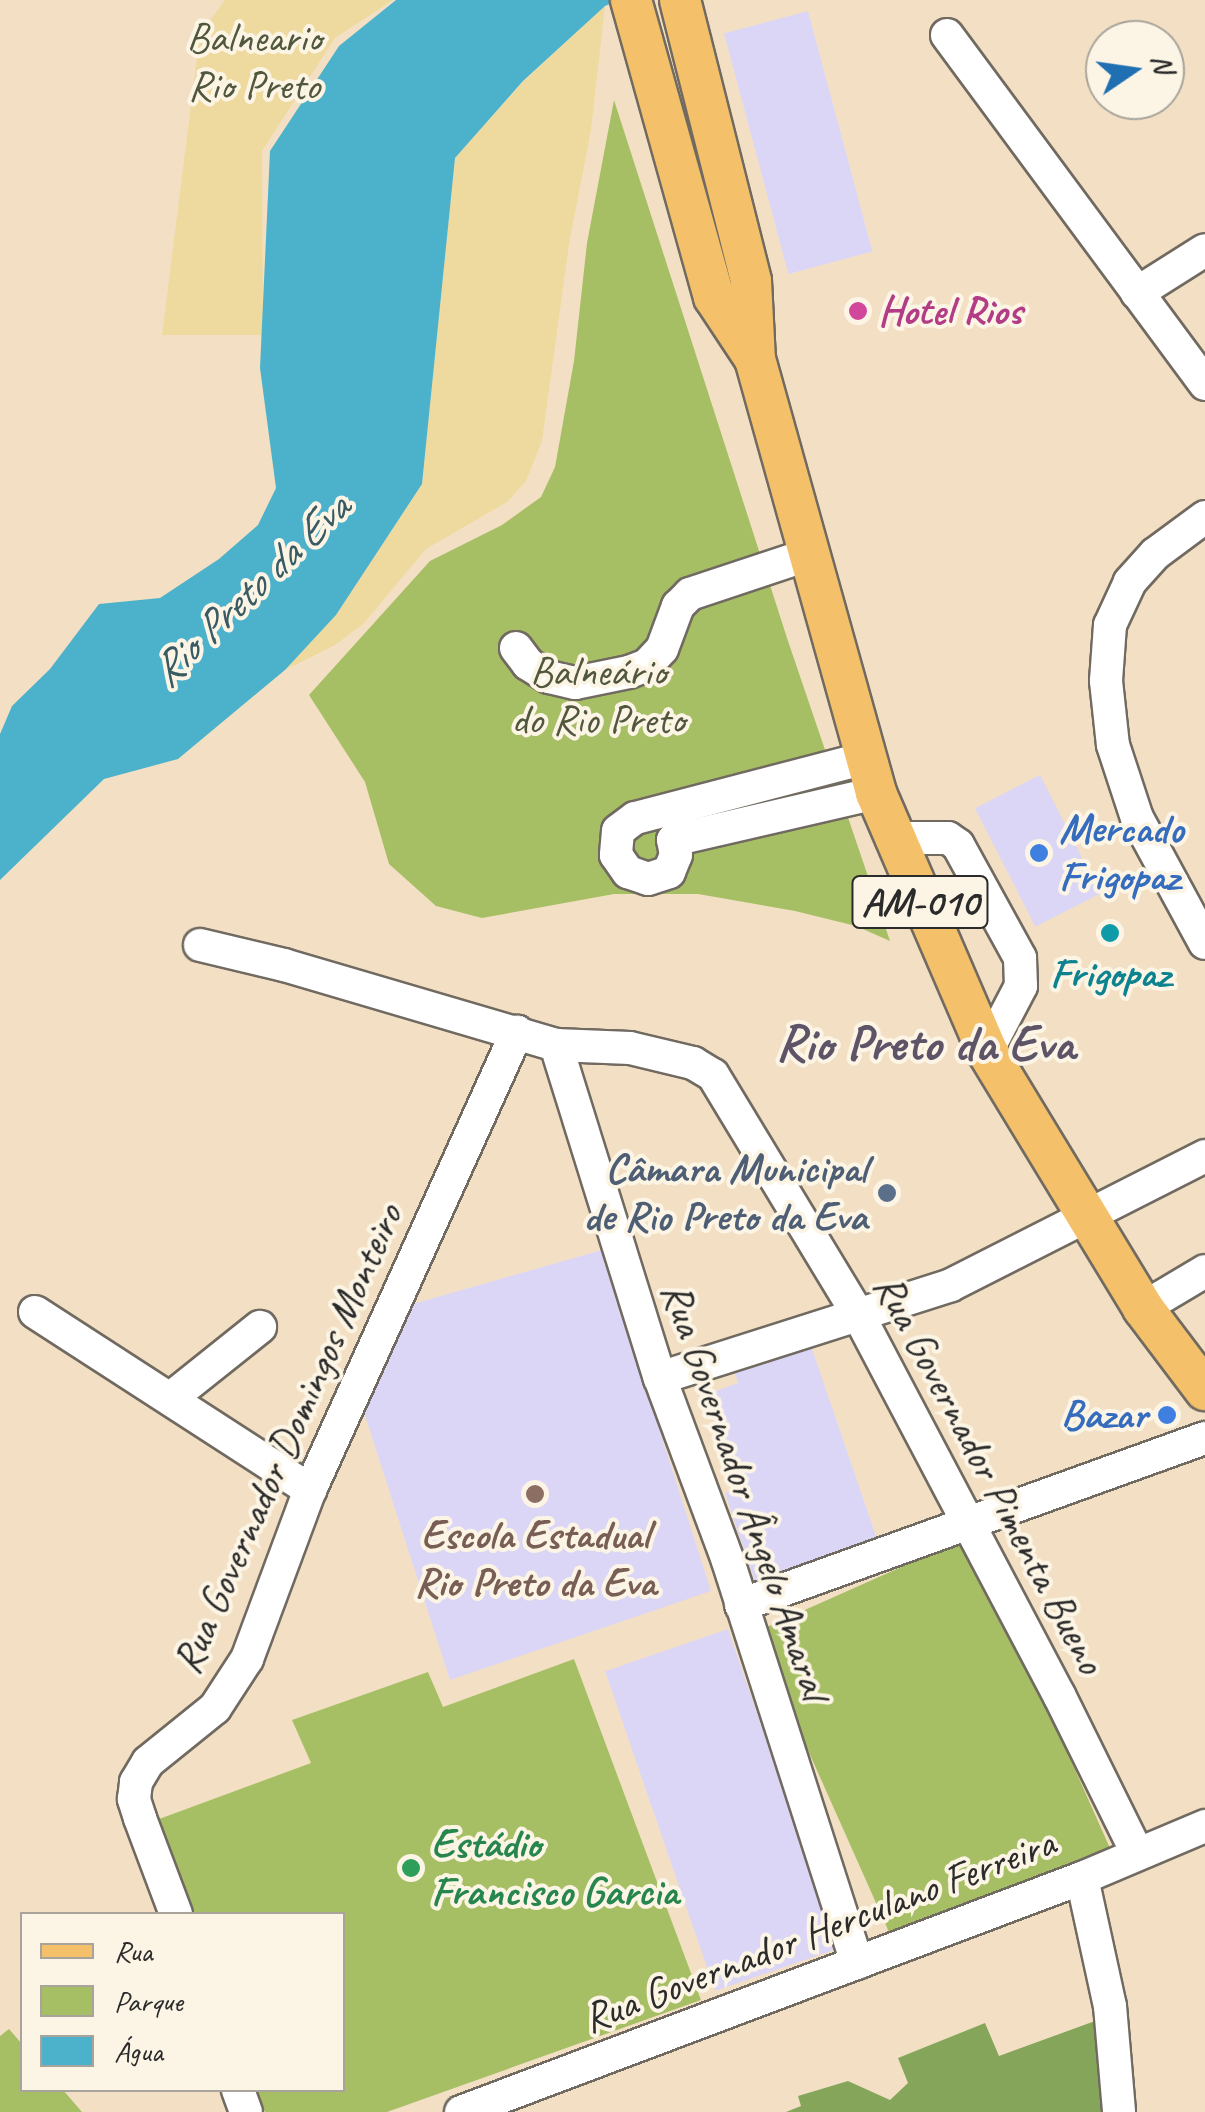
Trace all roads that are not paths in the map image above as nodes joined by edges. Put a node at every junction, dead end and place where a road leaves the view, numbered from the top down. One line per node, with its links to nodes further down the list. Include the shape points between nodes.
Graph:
1 (631, 0): 6 (main road, AM-010, via 714,297)
2 (685, 18): 6 (main road, AM-010, via 751,281)
3 (948, 35): 5 (street)
4 (1205, 250): 5 (street)
5 (1138, 293): 7 (street)
6 (755, 360): 9 (main road, AM-010)
7 (1205, 384)
8 (1205, 517): 13 (street, via 1130,582 1110,625 1106,680 1112,745 1137,818)
9 (807, 555): 10 (street, via 690,594 678,606 662,649 629,672 575,683 549,678); 11 (main road, AM-010)
10 (516, 648)
11 (871, 776): 11 (street, via 635,818 618,831 616,856 628,872 648,879 670,872 673,840); 12 (main road, AM-010)
12 (895, 838): 18 (main road, AM-010); 18 (street, via 948,838 958,844 1020,958 1021,986)
13 (1196, 906): 14 (street)
14 (1205, 943)
15 (200, 945): 16 (street, Rua Governador Pimenta Bueno)
16 (518, 1032): 17 (street, Rua Governador Pimenta Bueno); 30 (street, Rua Governador Domingos Monteiro)
17 (556, 1045): 24 (street, Rua Governador Pimenta Bueno, via 630,1048 694,1063 713,1075); 26 (street, Rua Governador Ângelo Amaral)
18 (987, 1051): 20 (main road, AM-010)
19 (1205, 1156): 20 (street)
20 (1086, 1215): 22 (main road, AM-010); 24 (street, via 952,1285)
21 (1205, 1270): 22 (street)
22 (1144, 1308): 27 (main road, AM-010)
23 (35, 1312): 28 (street)
24 (858, 1314): 26 (street); 31 (street, Rua Governador Pimenta Bueno)
25 (260, 1327): 28 (street)
26 (660, 1378): 32 (street, Rua Governador Ângelo Amaral)
27 (1205, 1390)
28 (171, 1398): 30 (street)
29 (1205, 1438): 31 (street)
30 (310, 1490): 36 (street, Rua Governador Domingos Monteiro, via 247,1659 215,1708 148,1762 136,1782 134,1799)
31 (969, 1523): 32 (street); 34 (street, Rua Governador Pimenta Bueno)
32 (741, 1605): 37 (street, Rua Governador Ângelo Amaral)
33 (1205, 1826): 34 (street, Rua Governador Herculano Ferreira)
34 (1137, 1853): 35 (street, Rua Governador Herculano Ferreira)
35 (1082, 1878): 37 (street, Rua Governador Herculano Ferreira); 39 (street, via 1110,2006)
36 (175, 1912)
37 (857, 1963): 38 (street, Rua Governador Herculano Ferreira)
38 (461, 2112)
39 (1119, 2112)

